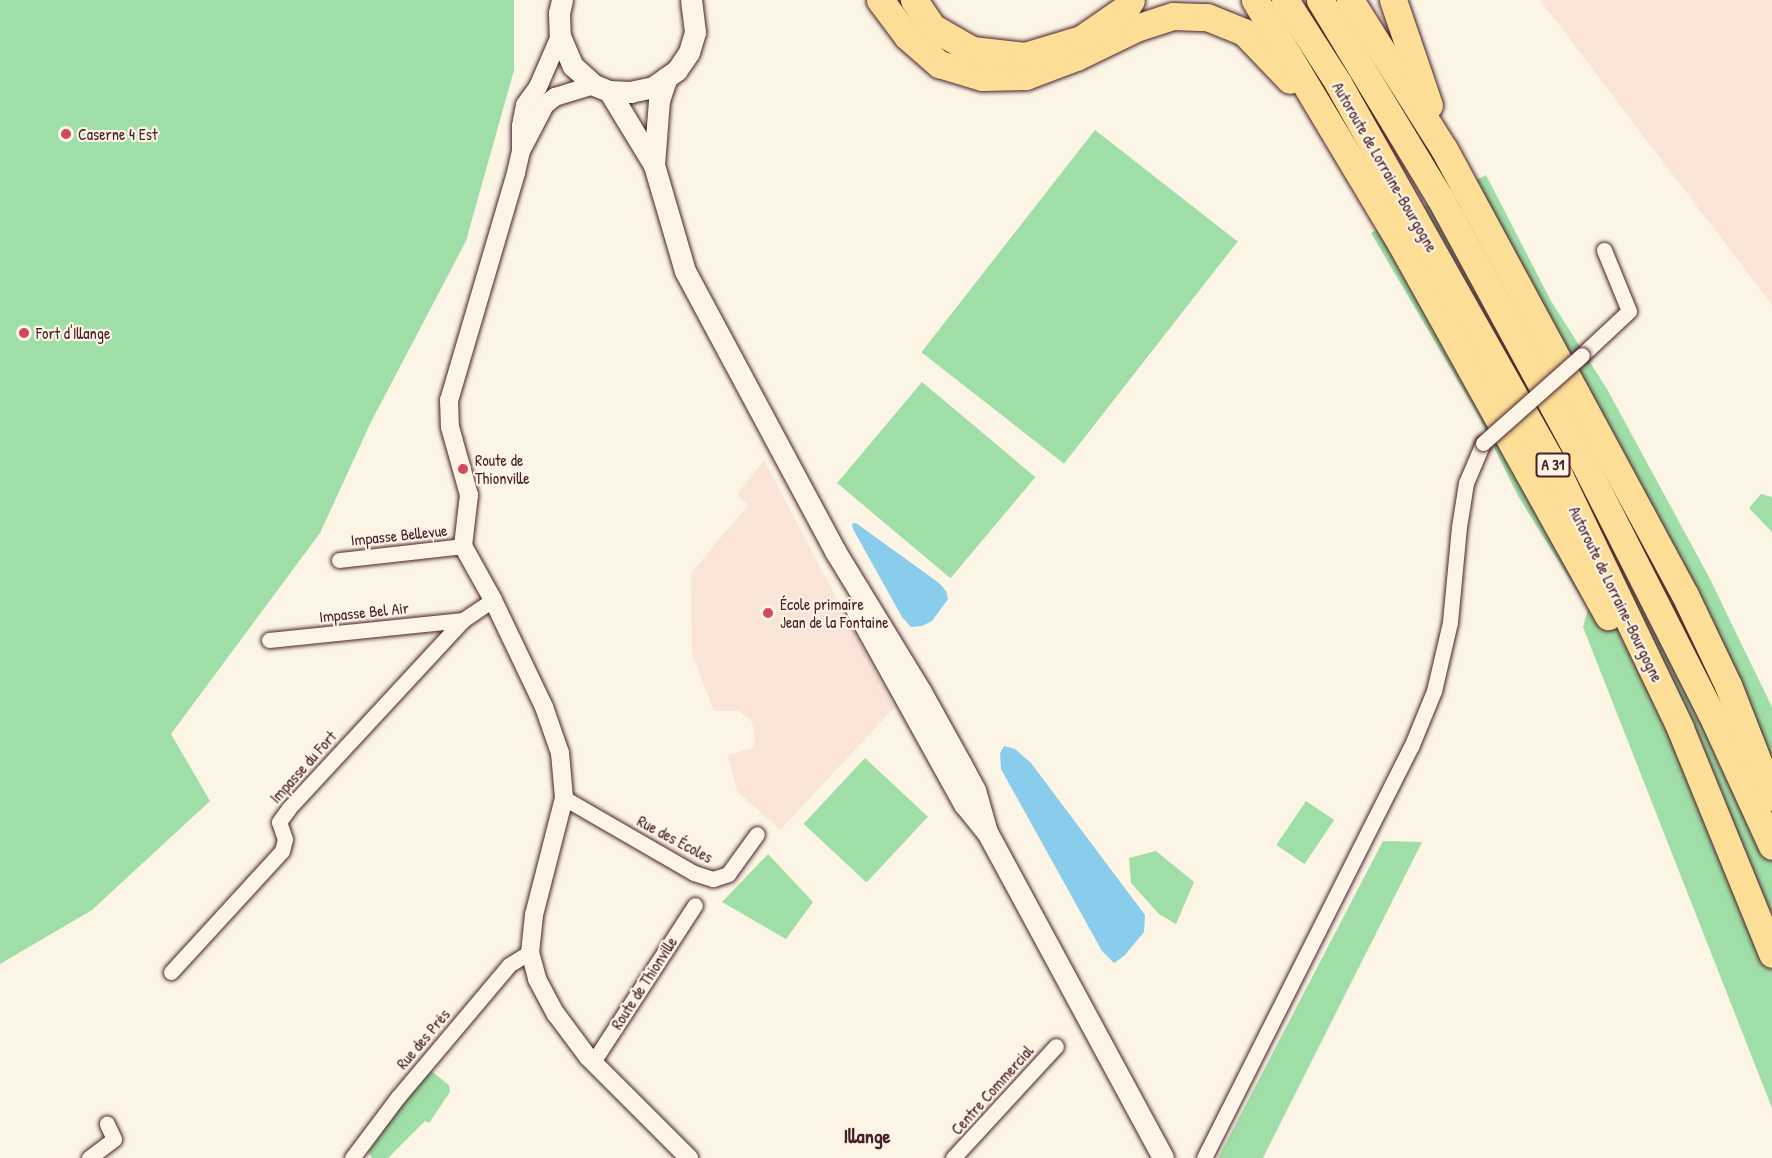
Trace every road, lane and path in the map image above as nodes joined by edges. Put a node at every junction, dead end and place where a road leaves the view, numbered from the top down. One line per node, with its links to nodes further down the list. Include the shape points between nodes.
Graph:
1 (691, 0): 12 (main road, via 695,32 689,52)
2 (880, 0): 17 (highway, via 907,36 939,64 982,77 1026,76 1173,16 1207,17 1244,32 1293,82)
3 (914, 0): 4 (highway, via 932,27 972,50 1025,56 1081,39 1126,8)
4 (1131, 0)
5 (1255, 0): 17 (highway)
6 (1286, 0): 32 (highway, Autoroute de Lorraine-Bourgogne / A 31, via 1338,83 1560,477 1680,728)
7 (1320, 0): 31 (highway, Autoroute de Lorraine-Bourgogne / A 31, via 1440,198 1583,461 1701,693)
8 (1350, 0): 14 (highway)
9 (1393, 0): 14 (highway)
10 (558, 4): 11 (main road)
11 (560, 36): 13 (main road, via 573,66); 15 (street, via 538,87 525,105)
12 (667, 77): 13 (main road, via 653,87 630,92); 16 (main road, via 659,100)
13 (602, 88): 15 (street, via 555,97 545,105); 16 (main road)
14 (1444, 148): 27 (highway, via 1684,595 1728,685)
15 (521, 151): 19 (street, via 449,400 450,427 468,495)
16 (654, 165): 20 (main road, via 686,271)
17 (1401, 244): 32 (highway, via 1614,626)
18 (1604, 250): 45 (street, bridge, via 1629,311 1483,443 1466,483 1450,622 1434,691 1411,747)
19 (463, 546): 21 (street, Impasse Bellevue); 22 (street)
20 (836, 551): 25 (main road, via 857,610); 26 (main road)
21 (339, 560)
22 (493, 600): 23 (street, Impasse du Fort); 28 (street, via 544,706 560,753)
23 (463, 620): 24 (street, Impasse Bel Air); 36 (street, Impasse du Fort, via 289,808 279,822 285,839 282,851)
24 (269, 640)
25 (895, 681): 26 (main road, via 908,691); 29 (main road, via 964,804)
26 (920, 690): 29 (main road, via 975,790)
27 (1772, 797)
28 (564, 798): 30 (street, Rue des Écoles, via 694,873 713,879 728,874); 34 (street, via 534,915)
29 (987, 832): 44 (main road)
30 (757, 834)
31 (1772, 846)
32 (1739, 875): 35 (highway, Autoroute de Lorraine-Bourgogne / A 31)
33 (695, 905): 38 (street, Route de Thionville)
34 (530, 952): 38 (street, via 537,979 556,1014); 41 (street, Rue des Prés, via 509,965)
35 (1772, 954)
36 (171, 972)
37 (1056, 1046): 43 (street, Centre Commercial)
38 (593, 1062): 42 (street)
39 (107, 1124): 40 (street, via 114,1139)
40 (89, 1158)
41 (352, 1158)
42 (688, 1158)
43 (953, 1158)
44 (1162, 1158)
45 (1204, 1158)

